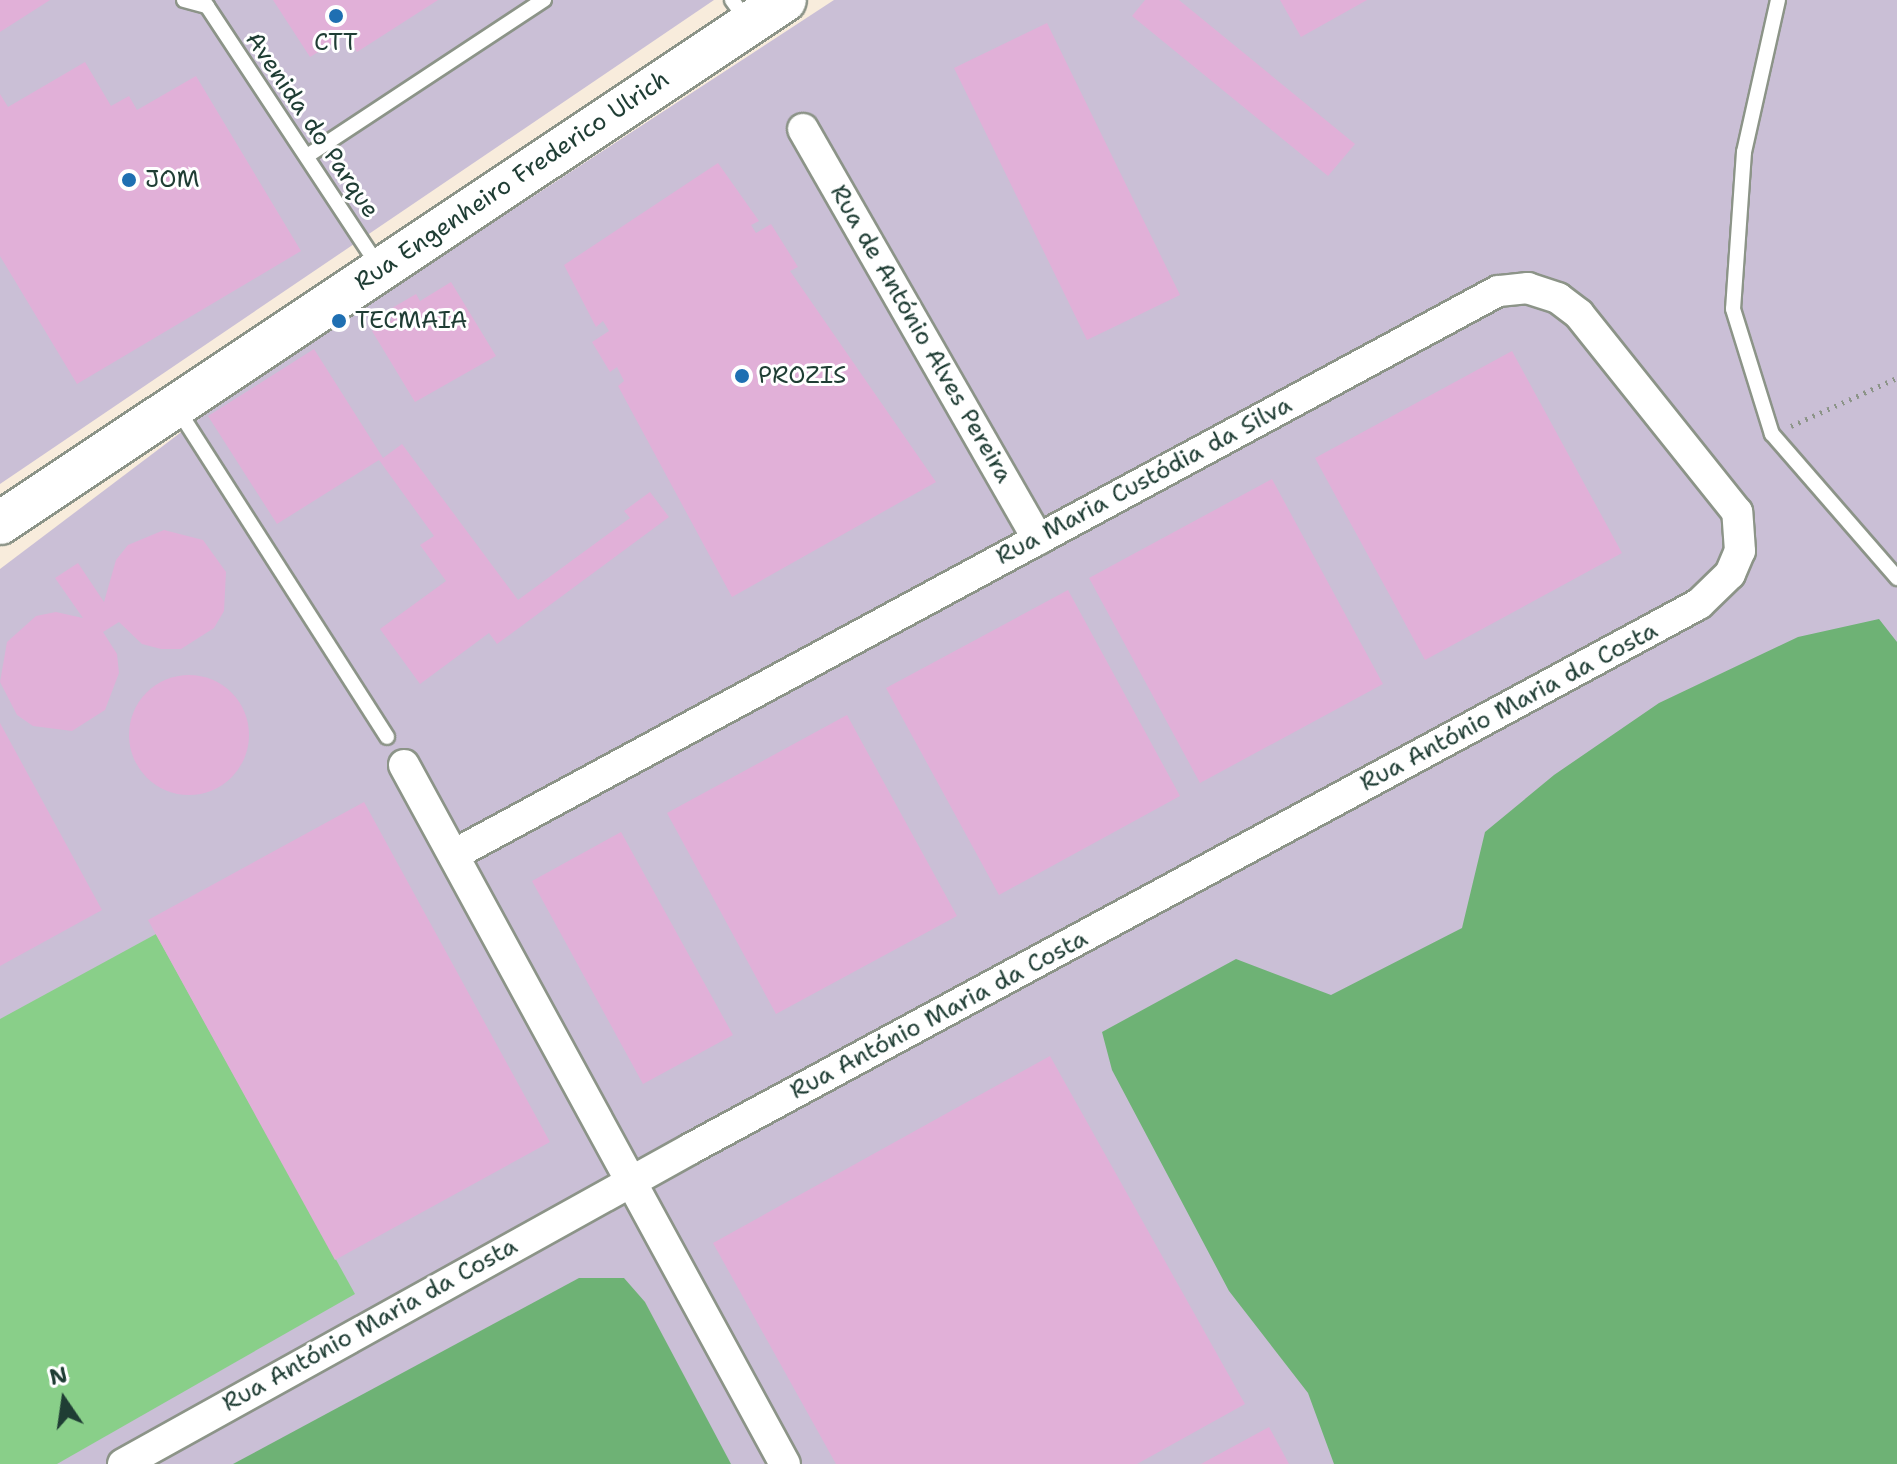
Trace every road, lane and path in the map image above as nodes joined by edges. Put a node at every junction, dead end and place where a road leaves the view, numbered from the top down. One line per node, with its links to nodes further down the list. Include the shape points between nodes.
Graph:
1 (184, 0): 5 (lane, Avenida do Parque)
2 (544, 0): 8 (lane)
3 (785, 0): 6 (main road, Rua Engenheiro Frederico Ulrich)
4 (1778, 0): 12 (lane, via 1744,152 1733,309)
5 (205, 3): 8 (lane, Avenida do Parque)
6 (741, 12): 9 (main road, Rua Engenheiro Frederico Ulrich)
7 (803, 129): 14 (street, Rua de António Alves Pereira)
8 (307, 156): 9 (lane, Avenida do Parque)
9 (380, 268): 11 (main road, Rua Engenheiro Frederico Ulrich)
10 (1897, 378): 12 (path)
11 (174, 403): 13 (main road, Rua Engenheiro Frederico Ulrich); 17 (lane)
12 (1772, 434): 16 (lane)
13 (0, 523)
14 (1038, 539): 15 (street, Rua Maria Custódia da Silva, via 1475,302 1498,291 1528,288 1558,298 1589,326 1737,512); 19 (street, Rua Maria Custódia da Silva)
15 (1740, 551): 20 (street, Rua António Maria da Costa, via 1730,574 1699,604)
16 (1897, 578)
17 (387, 737)
18 (404, 765): 19 (street)
19 (455, 854): 20 (street)
20 (630, 1181): 21 (street, Rua António Maria da Costa); 22 (street)
21 (123, 1464)
22 (785, 1464)

